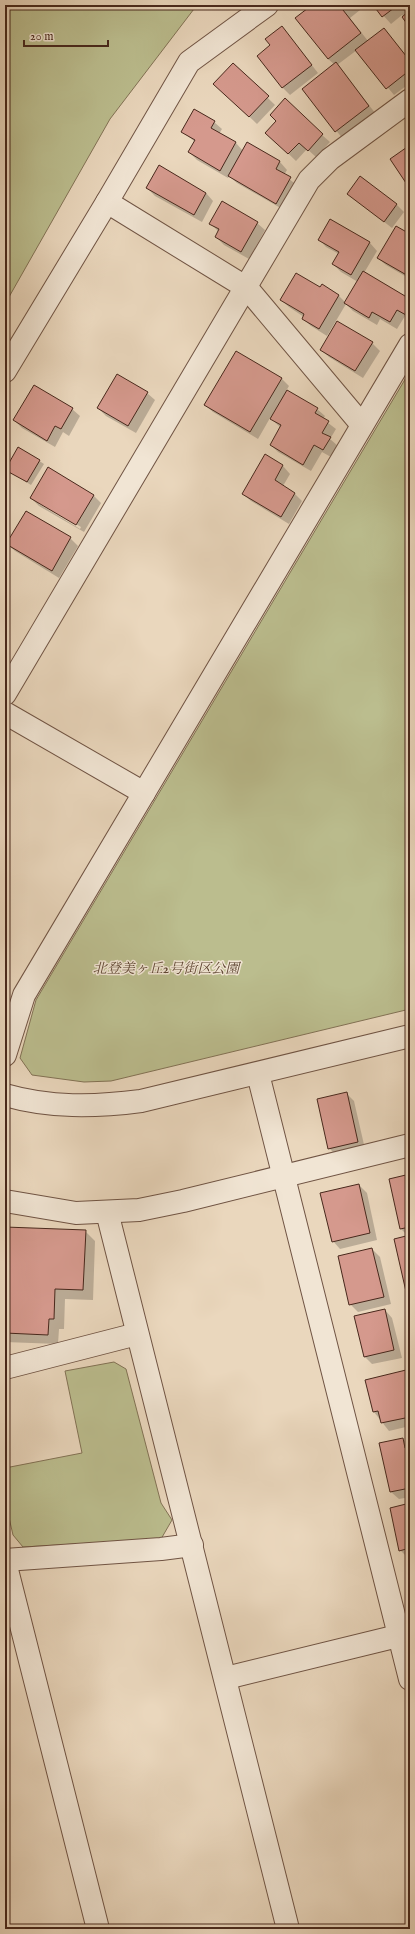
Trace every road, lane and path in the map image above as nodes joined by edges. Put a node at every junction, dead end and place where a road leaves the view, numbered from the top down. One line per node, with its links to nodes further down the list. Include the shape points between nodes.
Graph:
1 (267, 5): 3 (street, via 189,62)
2 (410, 100): 4 (street, via 330,159 309,180)
3 (107, 202): 4 (street); 6 (street)
4 (247, 288): 7 (street); 8 (street)
5 (410, 345): 7 (street)
6 (5, 371)
7 (362, 425): 10 (street)
8 (5, 694)
9 (5, 713): 10 (street)
10 (144, 793): 12 (street, via 24,995)
11 (410, 1036): 13 (street)
12 (5, 1054)
13 (258, 1074): 14 (street, via 114,1105 57,1105); 16 (street)
14 (5, 1095)
15 (410, 1145): 16 (street)
16 (284, 1176): 18 (street, via 161,1206); 23 (street)
17 (5, 1201): 18 (street, via 76,1213)
18 (107, 1212): 19 (street)
19 (137, 1334): 20 (street); 21 (street)
20 (5, 1368)
21 (192, 1545): 22 (street); 24 (street)
22 (5, 1561): 26 (street)
23 (404, 1634): 24 (street); 25 (street)
24 (226, 1678): 27 (street)
25 (410, 1679)
26 (98, 1929)
27 (288, 1929)

